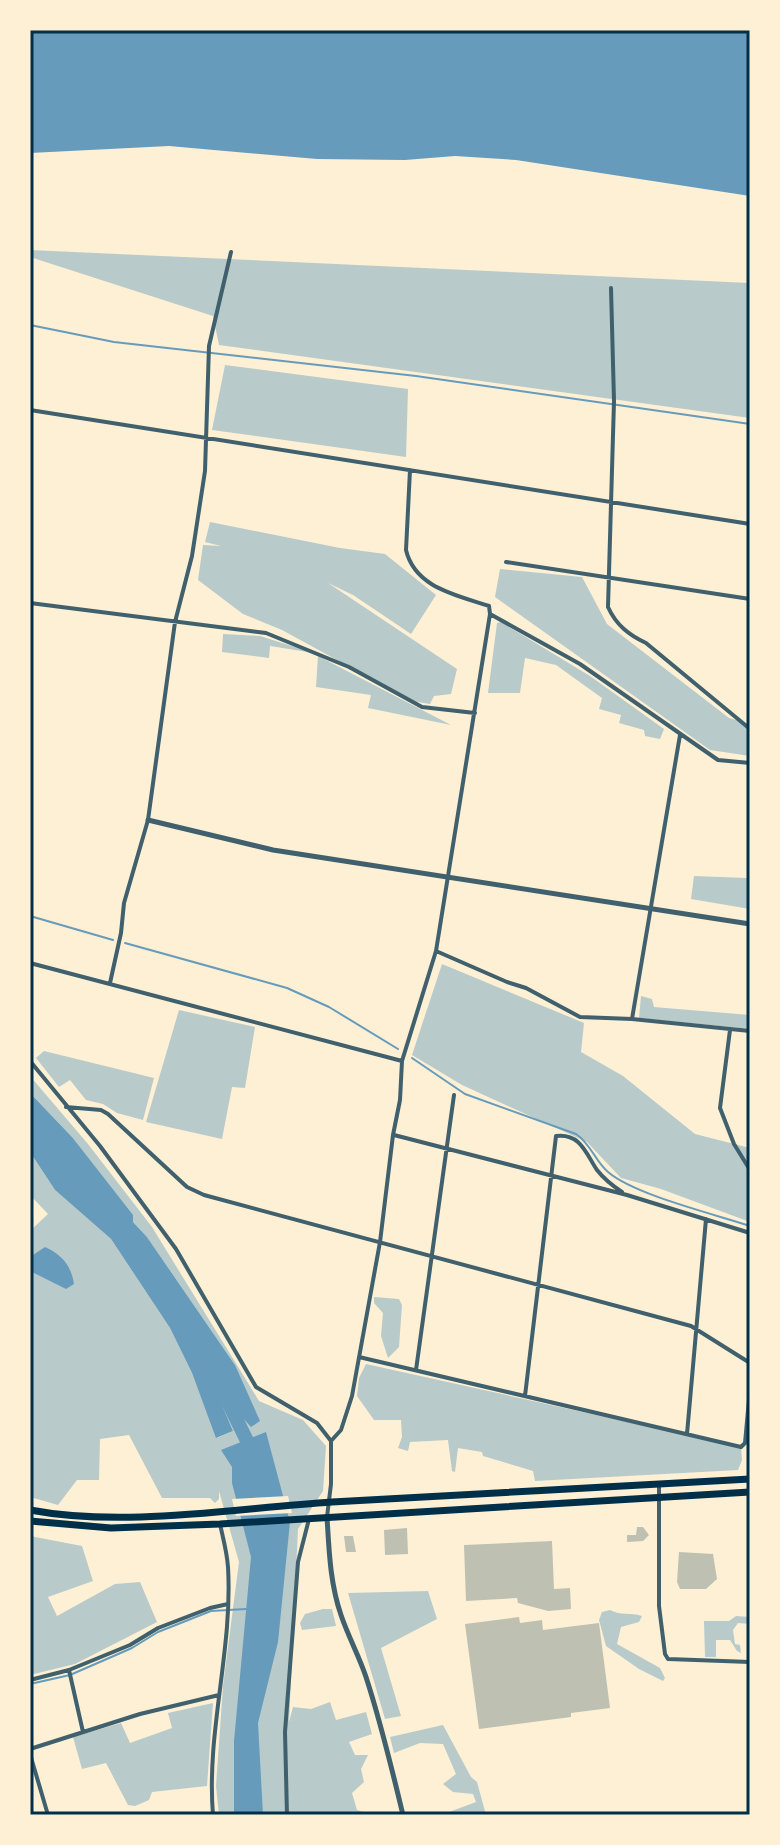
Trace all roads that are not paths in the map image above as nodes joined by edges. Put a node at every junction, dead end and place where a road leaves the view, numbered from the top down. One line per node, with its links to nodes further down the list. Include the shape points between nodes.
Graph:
1 (231, 252): 4 (street, via 209,346)
2 (611, 288): 6 (street, via 614,401)
3 (30, 410): 4 (street)
4 (206, 438): 5 (street); 13 (street, via 192,556)
5 (410, 470): 6 (street); 12 (street, via 409,562 434,587 489,606)
6 (609, 501): 7 (street); 9 (street)
7 (750, 524)
8 (506, 562): 9 (street)
9 (607, 576): 10 (street); 15 (street, via 613,620)
10 (750, 599)
11 (30, 603): 13 (street)
12 (490, 614): 14 (street); 16 (street, via 580,664)
13 (175, 622): 14 (street, via 266,633 349,667 422,707); 18 (street)
14 (475, 713): 19 (street)
15 (750, 729)
16 (680, 735): 17 (street, via 718,760); 20 (street)
17 (750, 763)
18 (148, 820): 19 (street, via 273,850); 24 (street, via 124,903)
19 (449, 878): 20 (street); 22 (street)
20 (650, 909): 21 (street); 25 (street)
21 (750, 924)
22 (436, 951): 25 (street, via 580,1017); 29 (street)
23 (30, 963): 24 (street)
24 (110, 983): 29 (street)
25 (632, 1019): 26 (street)
26 (730, 1030): 27 (street); 34 (street, via 720,1108)
27 (750, 1031)
28 (30, 1061): 31 (street)
29 (402, 1061): 32 (street)
30 (454, 1095): 33 (street)
31 (66, 1107): 39 (street, via 108,1114 187,1187 204,1195); 49 (street, via 176,1249 256,1387 317,1423)
32 (393, 1135): 33 (street); 39 (street)
33 (447, 1148): 35 (street); 40 (street)
34 (750, 1170)
35 (551, 1175): 36 (street); 36 (street, via 556,1136 564,1135 583,1144 598,1172); 41 (street)
36 (627, 1195): 37 (street)
37 (706, 1219): 38 (street); 42 (street)
38 (750, 1233)
39 (380, 1242): 40 (street); 43 (street)
40 (432, 1256): 41 (street); 45 (street)
41 (538, 1285): 42 (street); 47 (street)
42 (697, 1330): 44 (street); 48 (street)
43 (359, 1357): 45 (street); 49 (street, via 350,1404)
44 (750, 1363)
45 (416, 1370): 47 (street)
46 (750, 1389): 48 (street, via 741,1447)
47 (525, 1396): 48 (street)
48 (687, 1434)
49 (331, 1441): 54 (street)
50 (750, 1479): 51 (highway)
51 (659, 1484): 53 (street); 54 (highway)
52 (750, 1492): 53 (highway)
53 (658, 1498): 56 (highway); 61 (street, via 665,1654 668,1659)
54 (329, 1502): 55 (highway, via 110,1517); 56 (street)
55 (30, 1510)
56 (327, 1517): 57 (highway); 70 (street, via 335,1598 383,1730)
57 (304, 1518): 59 (highway); 69 (street, via 285,1732)
58 (30, 1521): 59 (highway, via 111,1528)
59 (223, 1523): 60 (street)
60 (228, 1604): 62 (street, via 158,1628); 64 (street)
61 (750, 1662)
62 (69, 1670): 63 (street); 65 (street)
63 (30, 1680)
64 (219, 1695): 65 (street); 68 (street)
65 (83, 1732): 66 (street)
66 (30, 1751): 67 (street)
67 (48, 1815)
68 (213, 1815)
69 (287, 1815)
70 (403, 1815)

